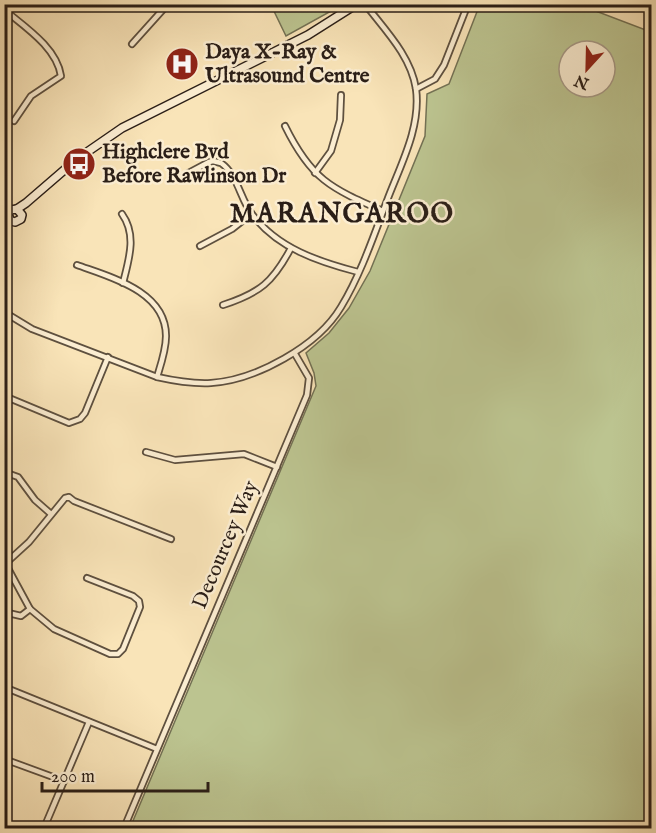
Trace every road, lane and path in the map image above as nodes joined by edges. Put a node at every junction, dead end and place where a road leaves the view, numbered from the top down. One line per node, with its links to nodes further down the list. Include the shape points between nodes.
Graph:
1 (11, 4): 6 (street)
2 (168, 4): 7 (street)
3 (357, 4): 15 (street, via 308,35 122,128 76,159)
4 (365, 4): 8 (street, via 403,54)
5 (468, 4): 8 (street, via 444,65 435,79)
6 (6, 13): 10 (street, via 35,35 59,64 61,76 31,96)
7 (132, 44)
8 (416, 89): 14 (street, via 409,145)
9 (341, 95): 12 (street, via 340,120 331,151)
10 (14, 121)
11 (285, 126): 12 (street)
12 (315, 173): 14 (street, via 332,187)
13 (179, 178): 17 (street, via 209,162 221,163 239,187)
14 (383, 211): 22 (street)
15 (11, 212): 18 (street)
16 (122, 214): 23 (street, via 131,243)
17 (251, 214): 19 (street); 20 (street)
18 (4, 229)
19 (200, 246)
20 (291, 248): 22 (street); 24 (street, via 263,287)
21 (77, 265): 23 (street)
22 (357, 272): 26 (street, via 340,308 320,333)
23 (123, 283): 28 (street, via 147,298 162,315 166,334)
24 (223, 305)
25 (4, 312): 27 (street, via 32,329)
26 (295, 354): 28 (street, via 251,374 212,383); 31 (street, Decourcey Way, via 309,378 307,395)
27 (108, 357): 28 (street); 29 (street, via 80,419 69,423)
28 (157, 377)
29 (9, 398)
30 (146, 452): 31 (street, via 175,460 244,454)
31 (277, 467): 41 (street, Decourcey Way)
32 (4, 472): 33 (street, via 18,477)
33 (51, 514): 34 (street, via 69,497); 35 (street, via 29,542)
34 (171, 539)
35 (5, 562): 37 (street)
36 (87, 578): 37 (street, via 139,601 140,608 118,654 54,629)
37 (30, 609): 38 (street, via 21,616)
38 (4, 612)
39 (4, 687): 40 (street)
40 (89, 723): 41 (street); 43 (street)
41 (157, 749): 45 (street, Decourcey Way)
42 (4, 759): 43 (street)
43 (64, 781): 44 (street)
44 (44, 828)
45 (124, 828)

